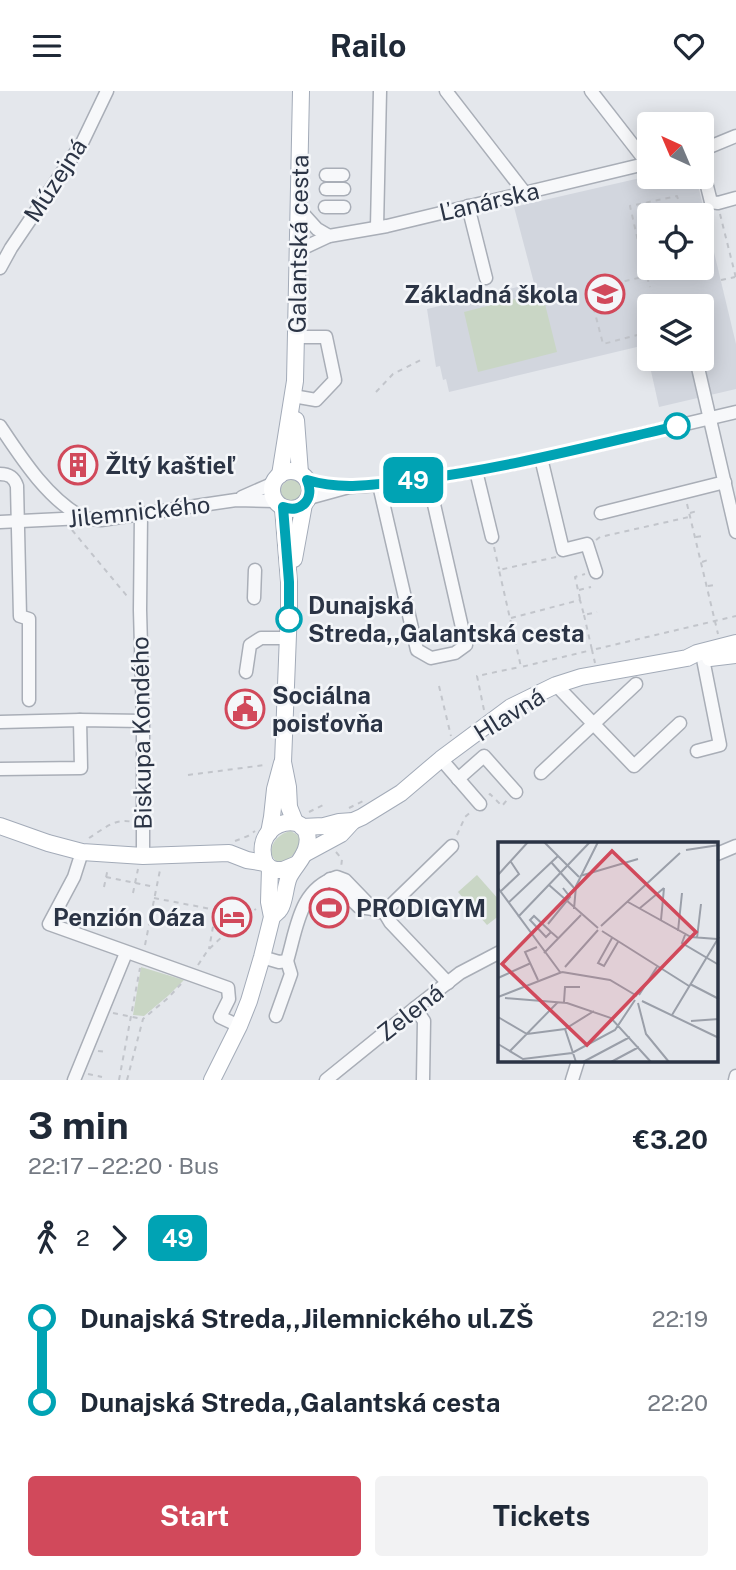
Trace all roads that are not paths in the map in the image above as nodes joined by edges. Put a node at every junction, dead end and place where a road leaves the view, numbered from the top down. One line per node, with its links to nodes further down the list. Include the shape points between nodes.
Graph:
1 (107, 91): 19 (street, Múzejná, via 82,143)
2 (300, 91): 15 (main road, Galantská cesta)
3 (380, 91): 16 (street)
4 (446, 91): 12 (street)
5 (591, 91): 8 (street)
6 (736, 136): 7 (street)
7 (714, 145)
8 (637, 149)
9 (637, 166): 12 (street, Ľanárska)
10 (708, 189): 13 (street, via 712,202)
11 (344, 190): 11 (street, via 325,190)
12 (525, 193): 14 (street, Ľanárska)
13 (728, 200)
14 (468, 206): 16 (street, Ľanárska); 20 (street)
15 (298, 208): 17 (street); 18 (main road, Galantská cesta)
16 (377, 227): 17 (street, Ľanárska)
17 (329, 236): 18 (street, Ľanárska)
18 (297, 251): 21 (main road, Galantská cesta)
19 (0, 268)
20 (486, 278)
21 (296, 337): 23 (main road, Galantská cesta); 23 (street, via 326,337 335,380 317,400)
22 (699, 371): 25 (street)
23 (293, 396): 30 (main road, Galantská cesta); 32 (main road, Galantská cesta)
24 (736, 412): 25 (street)
25 (711, 418): 27 (street); 33 (street)
26 (0, 426): 41 (street, via 38,479)
27 (541, 458): 28 (street); 47 (street, via 563,550 587,544)
28 (476, 471): 31 (street); 45 (street)
29 (0, 474): 42 (street, via 16,482)
30 (303, 477): 32 (main road, via 290,471); 35 (street); 37 (main road, via 310,487)
31 (428, 478): 34 (street); 34 (street, via 466,645 455,653 430,658 418,650)
32 (277, 479): 36 (street, Jilemnického); 38 (main road, via 272,493)
33 (725, 482): 39 (street); 44 (street)
34 (379, 485): 35 (street)
35 (349, 487): 37 (street)
36 (236, 500): 38 (street, Jilemnického); 40 (street, Jilemnického)
37 (307, 501): 38 (main road, via 295,509); 48 (main road)
38 (279, 504): 48 (main road)
39 (601, 513)
40 (141, 516): 41 (street, Jilemnického); 59 (street, Biskupa Kondého)
41 (83, 518): 42 (street, Jilemnického)
42 (18, 521): 43 (street, Jilemnického); 57 (street, via 20,616 29,619)
43 (0, 522)
44 (736, 532)
45 (492, 537)
46 (255, 570): 49 (street)
47 (596, 572)
48 (289, 582): 50 (main road)
49 (254, 598)
50 (288, 638): 54 (street, via 261,639 250,645); 65 (main road)
51 (728, 643): 53 (main road, Hlavná, via 697,653)
52 (736, 655): 53 (main road, Hlavná)
53 (695, 658): 56 (main road, Hlavná); 63 (street, via 720,745)
54 (246, 672)
55 (636, 684): 62 (street)
56 (556, 685): 62 (street); 64 (main road, Hlavná, via 511,708)
57 (29, 700)
58 (80, 720): 59 (street); 60 (street); 66 (street, via 81,768)
59 (143, 721): 81 (street, Biskupa Kondého)
60 (0, 722)
61 (680, 723): 62 (street, via 634,766)
62 (593, 724): 67 (street)
63 (697, 751)
64 (441, 759): 68 (street); 71 (main road, Hlavná, via 401,793)
65 (283, 762): 72 (main road, via 289,807); 74 (main road, via 272,817)
66 (0, 769)
67 (541, 773)
68 (458, 779): 69 (street, via 484,756); 70 (street)
69 (516, 792)
70 (480, 804)
71 (353, 821): 72 (main road); 80 (main road)
72 (299, 825): 74 (main road, via 288,822); 80 (main road, via 307,839)
73 (0, 826): 75 (main road, via 48,843)
74 (259, 834): 78 (main road); 82 (main road)
75 (85, 845): 81 (main road); 85 (street, via 49,924)
76 (452, 846): 84 (street)
77 (736, 846): 79 (street)
78 (229, 848): 81 (main road); 82 (main road)
79 (718, 854)
80 (300, 860): 82 (main road, via 284,870); 83 (main road, via 288,880 280,909)
81 (140, 863)
82 (267, 866): 83 (main road)
83 (267, 911): 87 (main road)
84 (379, 911): 88 (street, via 345,880 324,881 304,902); 89 (street)
85 (127, 953): 92 (street, via 228,988 229,999 220,1017); 94 (street)
86 (498, 953): 89 (street, Zelená)
87 (262, 957): 88 (street); 92 (main road)
88 (287, 961): 91 (street, via 291,974)
89 (448, 983): 90 (street, Zelená)
90 (415, 1007): 96 (street, Zelená); 97 (street, via 424,1021)
91 (276, 1016)
92 (239, 1026): 95 (main road)
93 (577, 1063): 98 (street)
94 (75, 1076)
95 (212, 1080)
96 (326, 1080)
97 (423, 1080)
98 (572, 1080)

